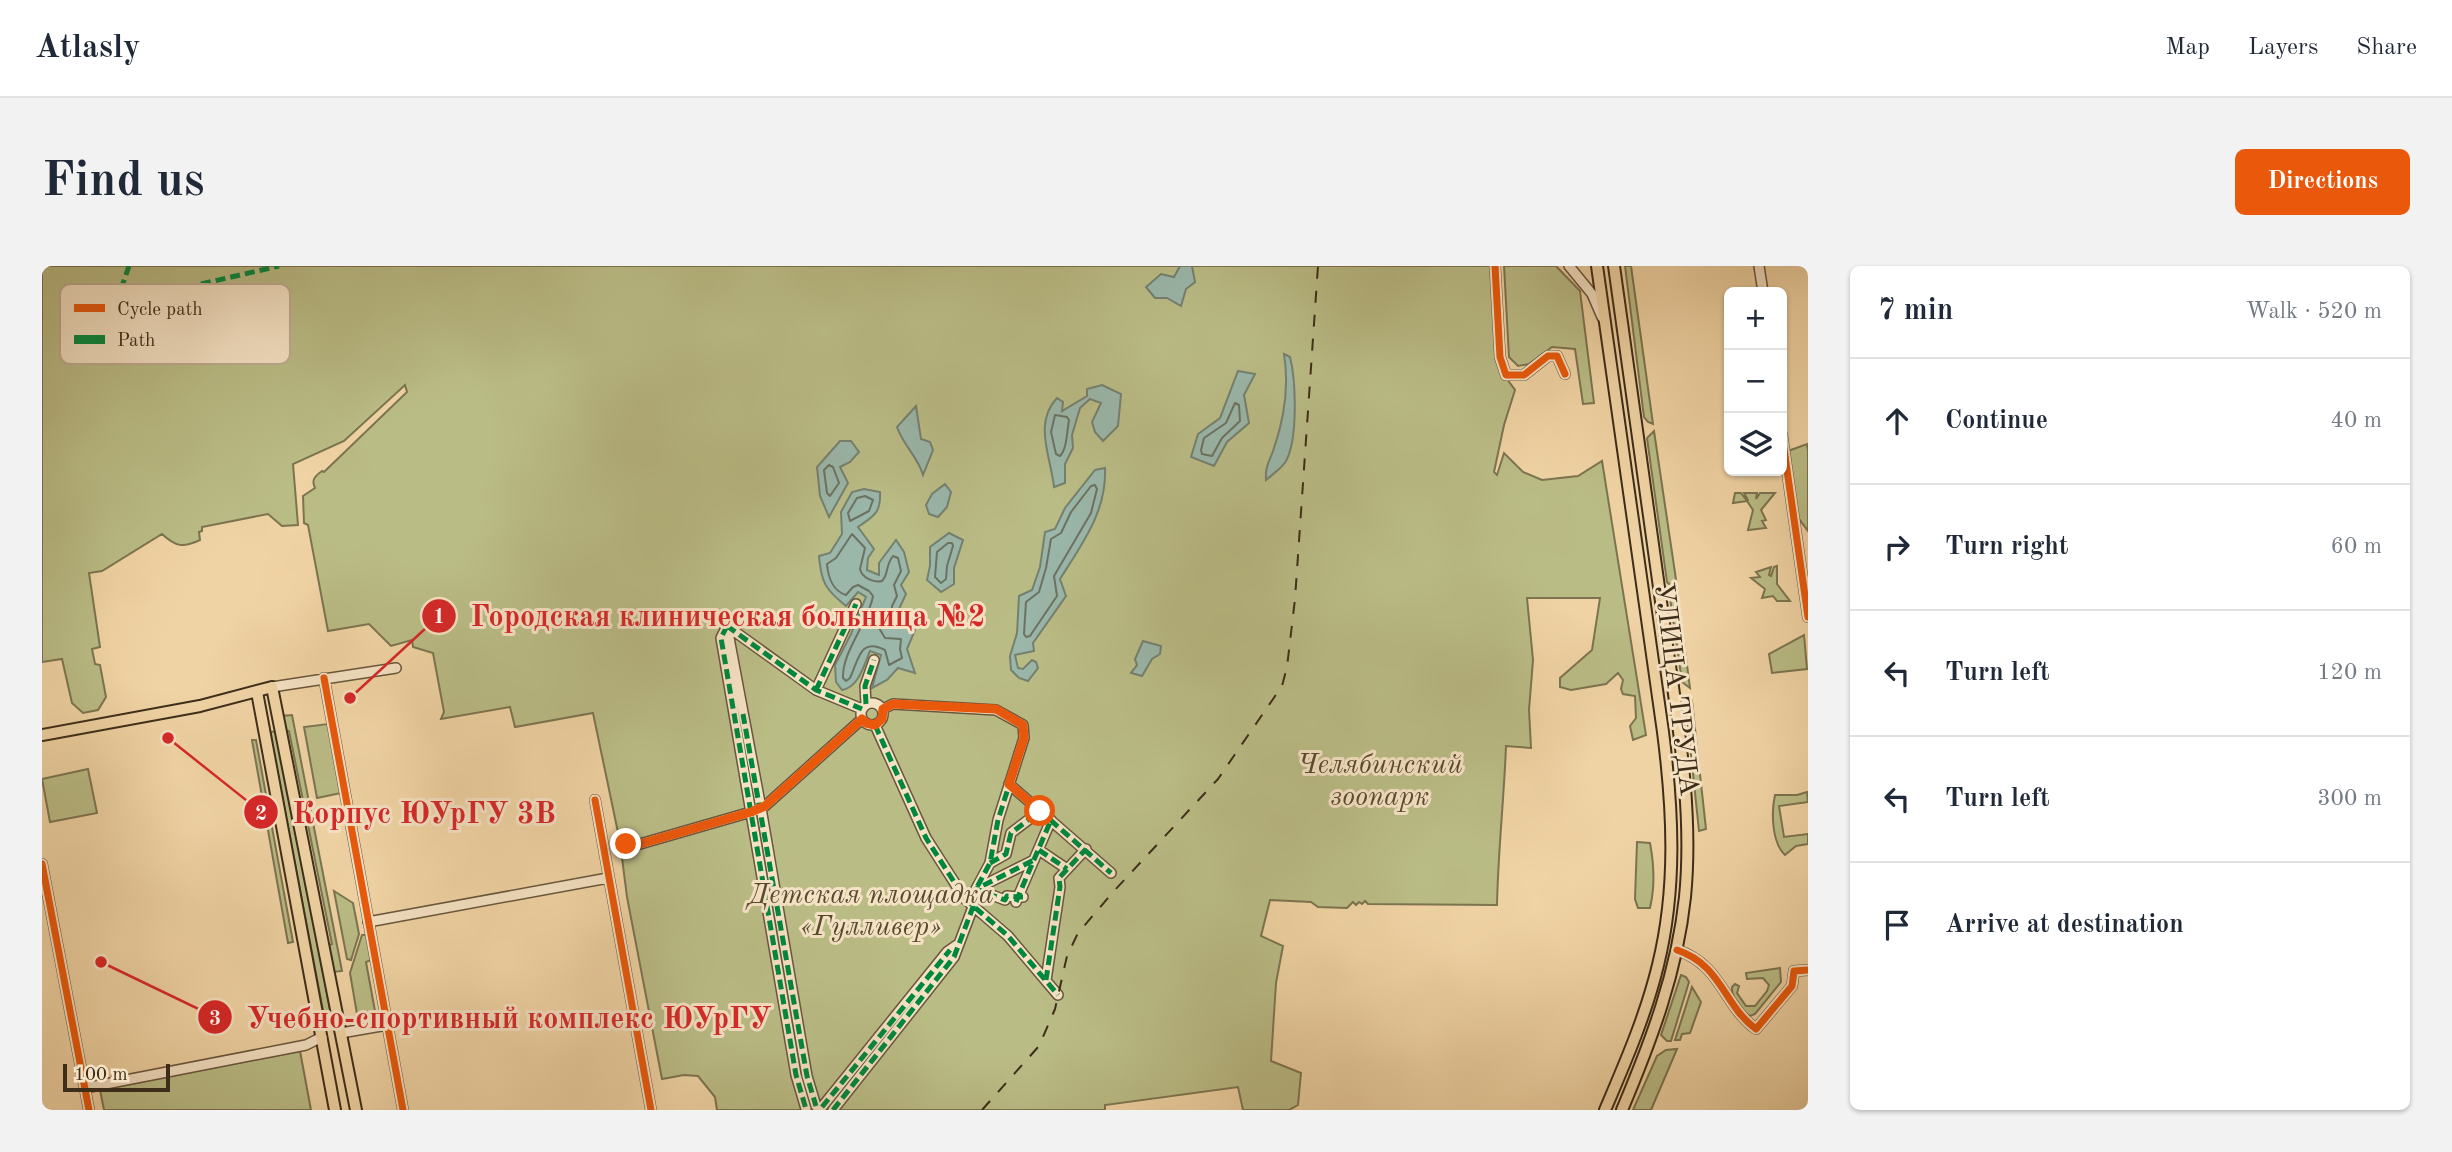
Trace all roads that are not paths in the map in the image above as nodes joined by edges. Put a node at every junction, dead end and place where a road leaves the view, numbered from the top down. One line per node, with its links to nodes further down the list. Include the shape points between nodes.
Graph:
1 (1495, 266): 8 (street, via 1500,357 1506,374 1524,375 1548,356 1556,356)
2 (1569, 266): 7 (street, via 1592,294)
3 (1597, 266): 7 (main road, УЛИЦА ТРУДА)
4 (1614, 266): 45 (main road, УЛИЦА ТРУДА, via 1683,766 1688,852)
5 (1759, 266): 6 (street)
6 (1762, 287)
7 (1605, 327): 44 (main road, УЛИЦА ТРУДА, via 1667,767 1672,852)
8 (1565, 374)
9 (1787, 470): 11 (street)
10 (856, 604): 17 (street)
11 (1808, 617)
12 (727, 626): 17 (street); 27 (street); 29 (street, via 721,638)
13 (874, 660): 20 (street, via 865,686)
14 (396, 668): 15 (street)
15 (324, 678): 16 (street); 42 (street)
16 (272, 687): 18 (main road); 22 (main road)
17 (816, 690): 20 (street)
18 (257, 692): 23 (main road); 24 (main road)
19 (883, 709): 20 (street, via 874,703); 21 (street); 25 (street, via 893,704 996,709 1006,714 1023,725 1024,738)
20 (864, 711): 21 (street, via 866,723); 27 (street)
21 (878, 723): 41 (street, via 926,838)
22 (281, 732): 24 (main road, via 271,727); 50 (main road)
23 (42, 735)
24 (265, 735): 51 (main road)
25 (1009, 784): 28 (street); 35 (street)
26 (595, 800): 39 (street)
27 (761, 808): 29 (street); 53 (street)
28 (1040, 811): 30 (street); 35 (street, via 1011,833 1006,854)
29 (751, 812): 31 (street, via 633,846); 53 (street, via 796,1075)
30 (1051, 820): 32 (street); 33 (street)
31 (626, 844)
32 (1086, 849): 37 (street); 38 (street)
33 (1039, 850): 34 (street); 37 (street)
34 (1034, 860): 40 (street); 40 (street, via 1019,899 1007,895 1004,900)
35 (990, 863): 40 (street)
36 (42, 864): 52 (street)
37 (1067, 869): 47 (street, via 1059,878)
38 (1111, 873)
39 (608, 878): 42 (street); 58 (street)
40 (976, 889): 41 (street)
41 (973, 907): 43 (street); 47 (street, via 1008,936)
42 (368, 922): 49 (street)
43 (957, 945): 53 (street, via 947,951); 59 (street, via 954,957)
44 (1662, 946): 45 (main road); 60 (main road, УЛИЦА ТРУДА, via 1634,1041)
45 (1677, 950): 46 (street, via 1707,967 1756,1029 1792,986 1794,971); 61 (main road, УЛИЦА ТРУДА, via 1650,1045)
46 (1808, 970)
47 (1046, 980): 48 (street)
48 (1058, 995)
49 (387, 1025): 50 (street); 57 (street)
50 (341, 1033): 51 (main road); 56 (main road)
51 (322, 1037): 52 (street, via 306,1045); 55 (main road)
52 (85, 1088): 54 (street)
53 (815, 1109)
54 (89, 1110)
55 (335, 1110)
56 (356, 1110)
57 (403, 1110)
58 (651, 1110)
59 (833, 1110)
60 (1605, 1110)
61 (1622, 1110)

